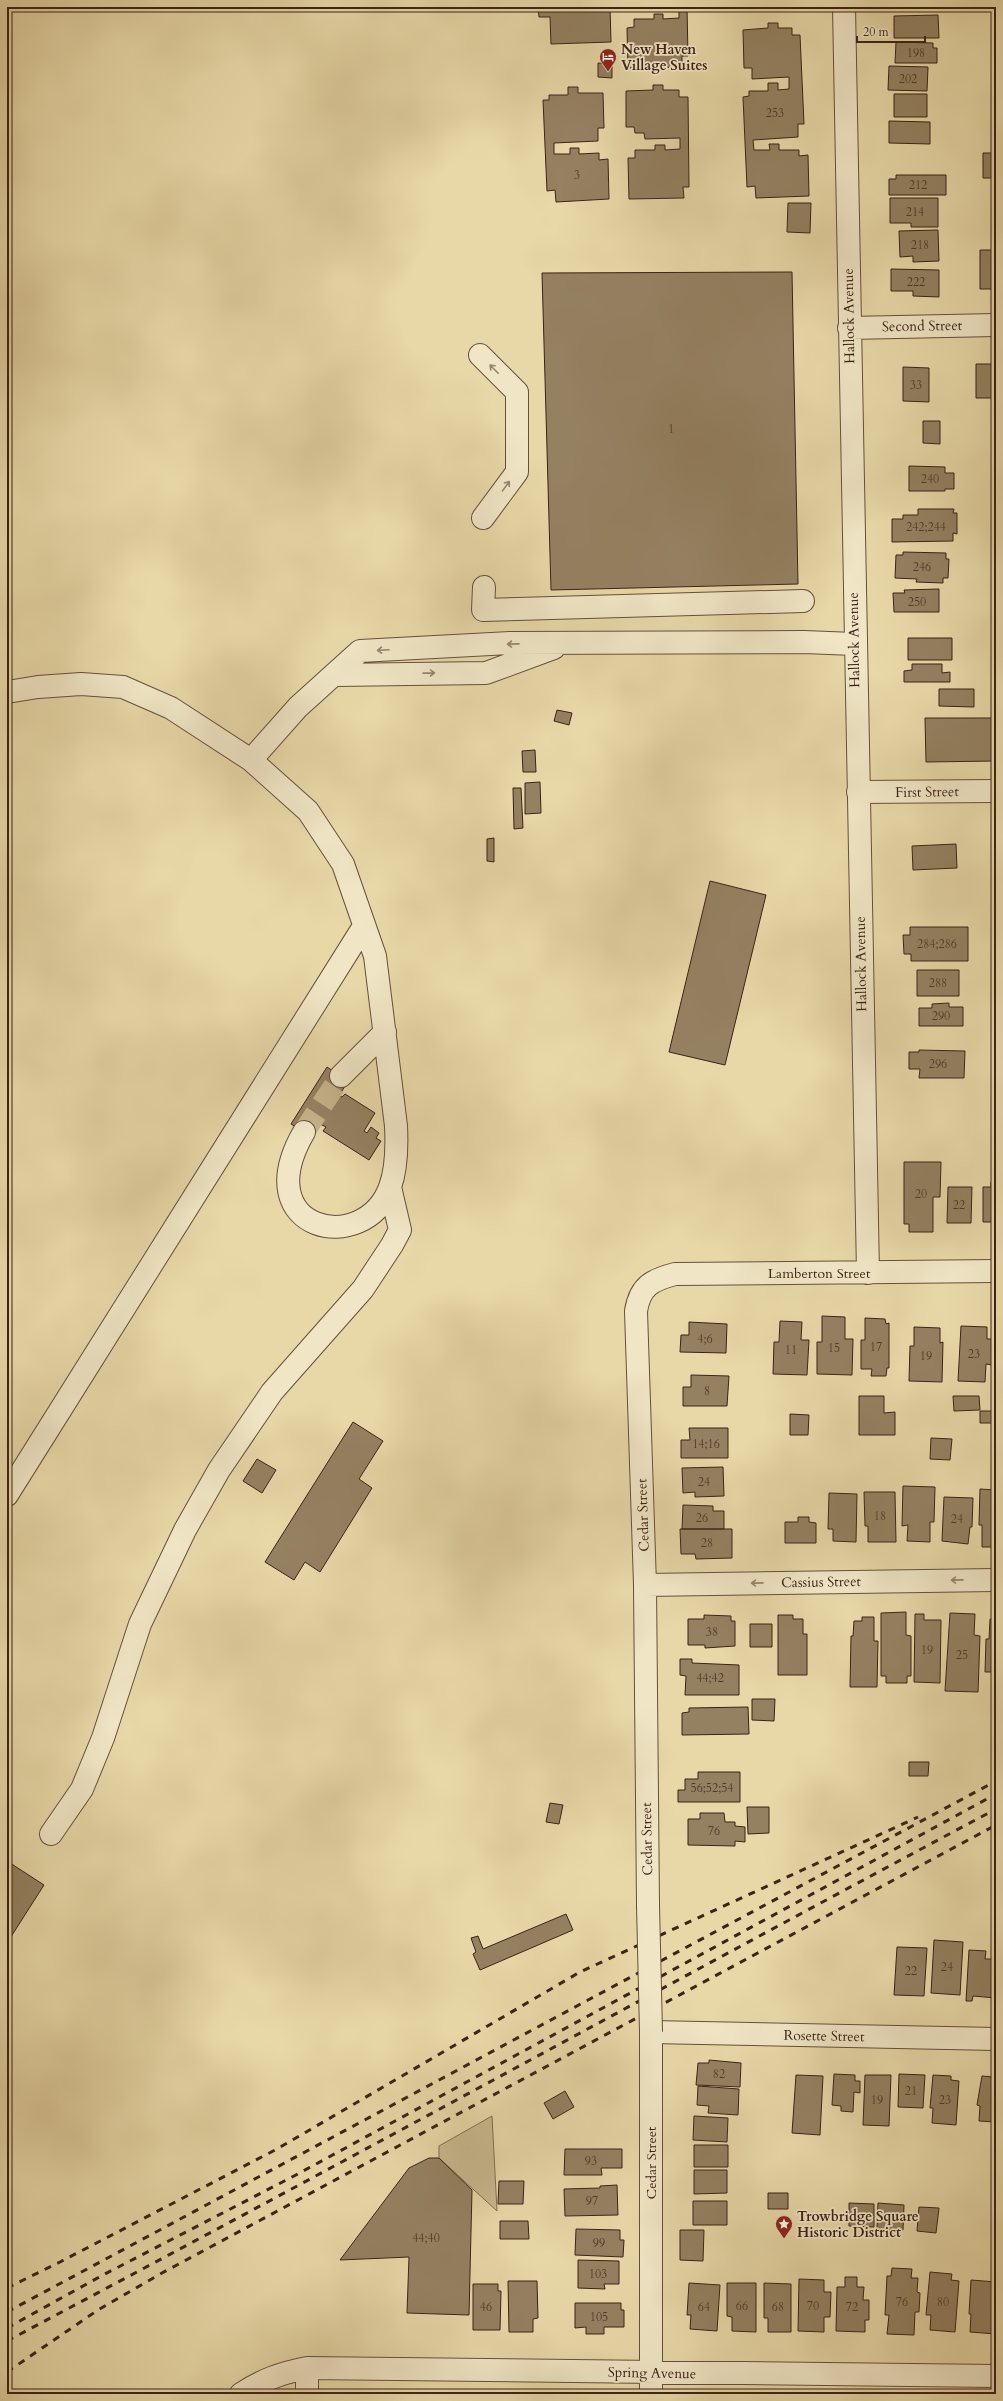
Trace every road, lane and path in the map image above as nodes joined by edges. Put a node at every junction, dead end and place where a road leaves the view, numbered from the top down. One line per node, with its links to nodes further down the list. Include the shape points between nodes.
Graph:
1 (844, 7): 3 (street, Hallock Avenue)
2 (996, 325): 3 (street, Second Street)
3 (849, 328): 9 (street, Hallock Avenue)
4 (480, 355): 5 (street, one-way to 4, via 517,472 516,392)
5 (483, 518)
6 (484, 587): 7 (street, via 483,610)
7 (803, 601)
8 (566, 643): 9 (street); 10 (street, one-way to 8, via 486,674); 10 (street, one-way to 10, via 360,651)
9 (854, 644): 14 (street, Hallock Avenue)
10 (334, 675): 12 (street, via 298,707)
11 (7, 692): 12 (street, via 81,684 123,687 171,708)
12 (251, 760): 15 (street, via 308,811 343,864)
13 (996, 791): 14 (street, First Street)
14 (858, 792): 21 (street, Hallock Avenue)
15 (364, 926): 16 (street, via 375,956); 23 (street)
16 (385, 1032): 17 (street); 19 (street, via 397,1154)
17 (340, 1076)
18 (304, 1132): 19 (street, via 294,1150 287,1181 292,1203 302,1216 320,1226 339,1227 352,1223 370,1216 382,1203)
19 (390, 1187): 26 (street, via 400,1230 363,1289 272,1392 219,1470 185,1530 140,1624 105,1731 82,1790)
20 (996, 1271): 21 (street, Lamberton Street)
21 (868, 1273): 22 (street, Lamberton Street, via 675,1274 658,1279)
22 (646, 1287): 25 (street, Cedar Street, via 638,1298 636,1311)
23 (7, 1496)
24 (996, 1580): 25 (street, Cassius Street, one-way to 25)
25 (645, 1585): 27 (street, Cedar Street, bridge, via 648,1905)
26 (51, 1834)
27 (655, 2034): 28 (street, Rosette Street); 31 (street, Cedar Street)
28 (996, 2040)
29 (307, 2368): 31 (street, Spring Avenue); 32 (street, Spring Avenue, via 281,2372 260,2381); 33 (street)
30 (983, 2382): 31 (street, Spring Avenue)
31 (651, 2384)
32 (241, 2394)
33 (307, 2394)

